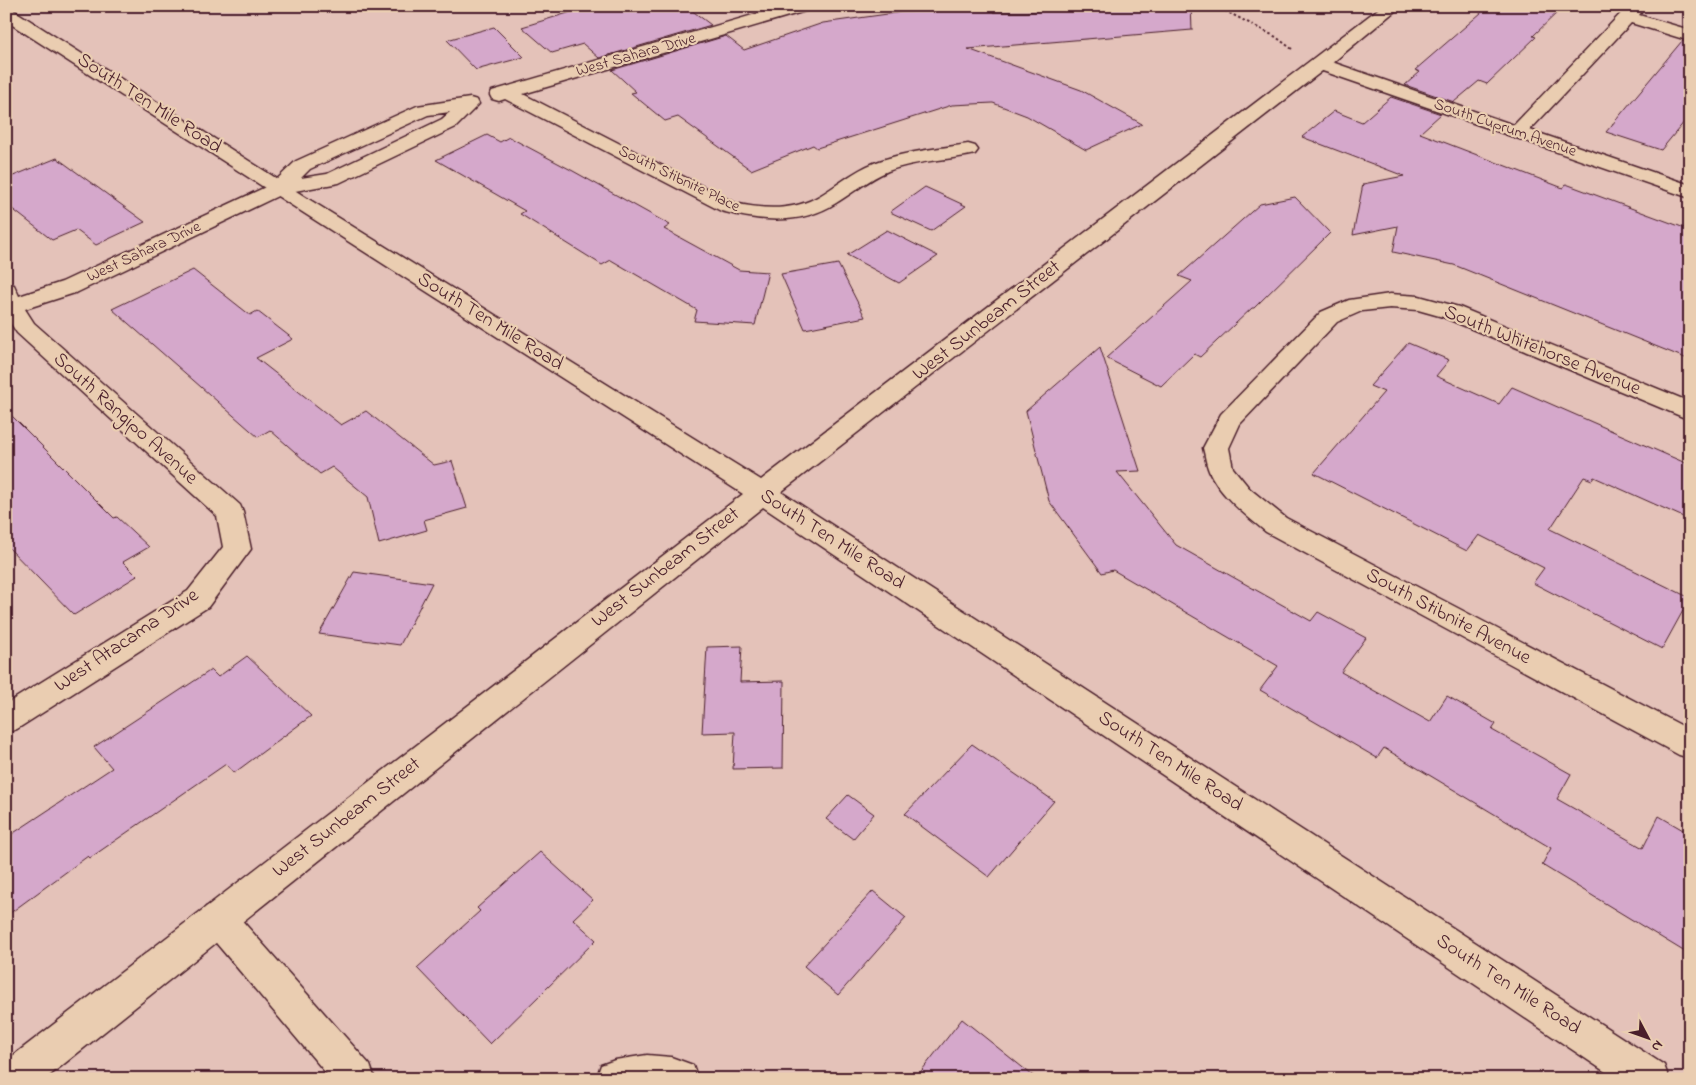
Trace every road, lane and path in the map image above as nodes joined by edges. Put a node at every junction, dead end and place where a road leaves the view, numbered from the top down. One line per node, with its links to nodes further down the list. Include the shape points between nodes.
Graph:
1 (803, 6): 9 (street, West Sahara Drive)
2 (1216, 6): 7 (path, via 1276,37)
3 (1393, 6): 8 (street, West Sunbeam Street)
4 (6, 12): 12 (street, South Ten Mile Road)
5 (1633, 12): 6 (street); 10 (street)
6 (1690, 36)
7 (1297, 52)
8 (1320, 64): 10 (street, South Cuprum Avenue); 17 (street, West Sunbeam Street)
9 (508, 93): 11 (street, South Stibnite Place, via 728,207 769,216 798,212 821,203 870,172 893,163); 12 (street, West Sahara Drive, via 470,104 449,123 332,179)
10 (1518, 132): 13 (street, South Cuprum Avenue)
11 (968, 150)
12 (279, 188): 14 (street, West Sahara Drive, via 70,287); 17 (street, South Ten Mile Road)
13 (1690, 192)
14 (8, 302): 18 (street, South Rangipo Avenue, via 25,328 230,512)
15 (1690, 412): 16 (street, South Whitehorse Avenue, via 1451,312 1419,303 1390,301 1357,305 1329,317 1230,420 1216,448)
16 (1221, 470): 20 (street, South Stibnite Avenue, via 1241,496 1276,525)
17 (762, 493): 21 (street, West Sunbeam Street); 26 (street, South Ten Mile Road)
18 (237, 550): 19 (street, West Atacama Drive, via 198,599)
19 (6, 720)
20 (1690, 745)
21 (218, 919): 23 (street, West Sunbeam Street); 24 (street)
22 (628, 1076): 25 (street, via 671,1076)
23 (14, 1079)
24 (356, 1079)
25 (679, 1079)
26 (1650, 1079)

